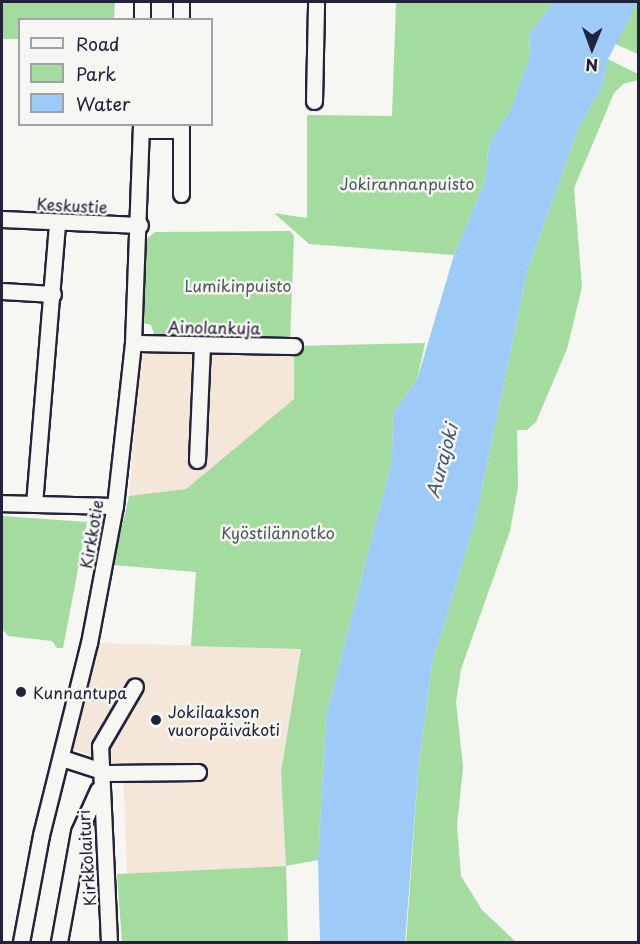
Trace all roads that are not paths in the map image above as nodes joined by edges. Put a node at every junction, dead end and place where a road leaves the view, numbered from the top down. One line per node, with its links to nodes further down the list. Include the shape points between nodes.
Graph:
1 (142, 2): 4 (street)
2 (181, 2): 5 (street)
3 (316, 2): 6 (street)
4 (141, 18)
5 (181, 18)
6 (314, 101)
7 (141, 127): 8 (street); 12 (street, Kirkkotie)
8 (181, 128): 9 (street)
9 (181, 194)
10 (2, 219): 11 (street, Keskustie)
11 (57, 222): 12 (street, Keskustie); 14 (street)
12 (140, 225): 15 (street, Kirkkotie)
13 (2, 291): 14 (street)
14 (53, 294): 20 (street, via 44,354)
15 (133, 343): 16 (street, Ainolankuja); 21 (street, Kirkkotie)
16 (202, 345): 17 (street, Ainolankuja); 18 (street)
17 (294, 346)
18 (197, 460)
19 (2, 503): 20 (street)
20 (34, 504): 21 (street)
21 (115, 506): 23 (street, Kirkkotie)
22 (135, 686): 24 (street, Kirkkolaituri, via 100,746)
23 (62, 758): 24 (street); 27 (street, Kirkkotie, via 41,835)
24 (99, 770): 25 (street); 26 (street, Kirkkolaituri)
25 (198, 772)
26 (100, 787): 28 (street, via 79,832); 29 (street, Kirkkolaituri)
27 (21, 942)
28 (59, 942)
29 (109, 942)

